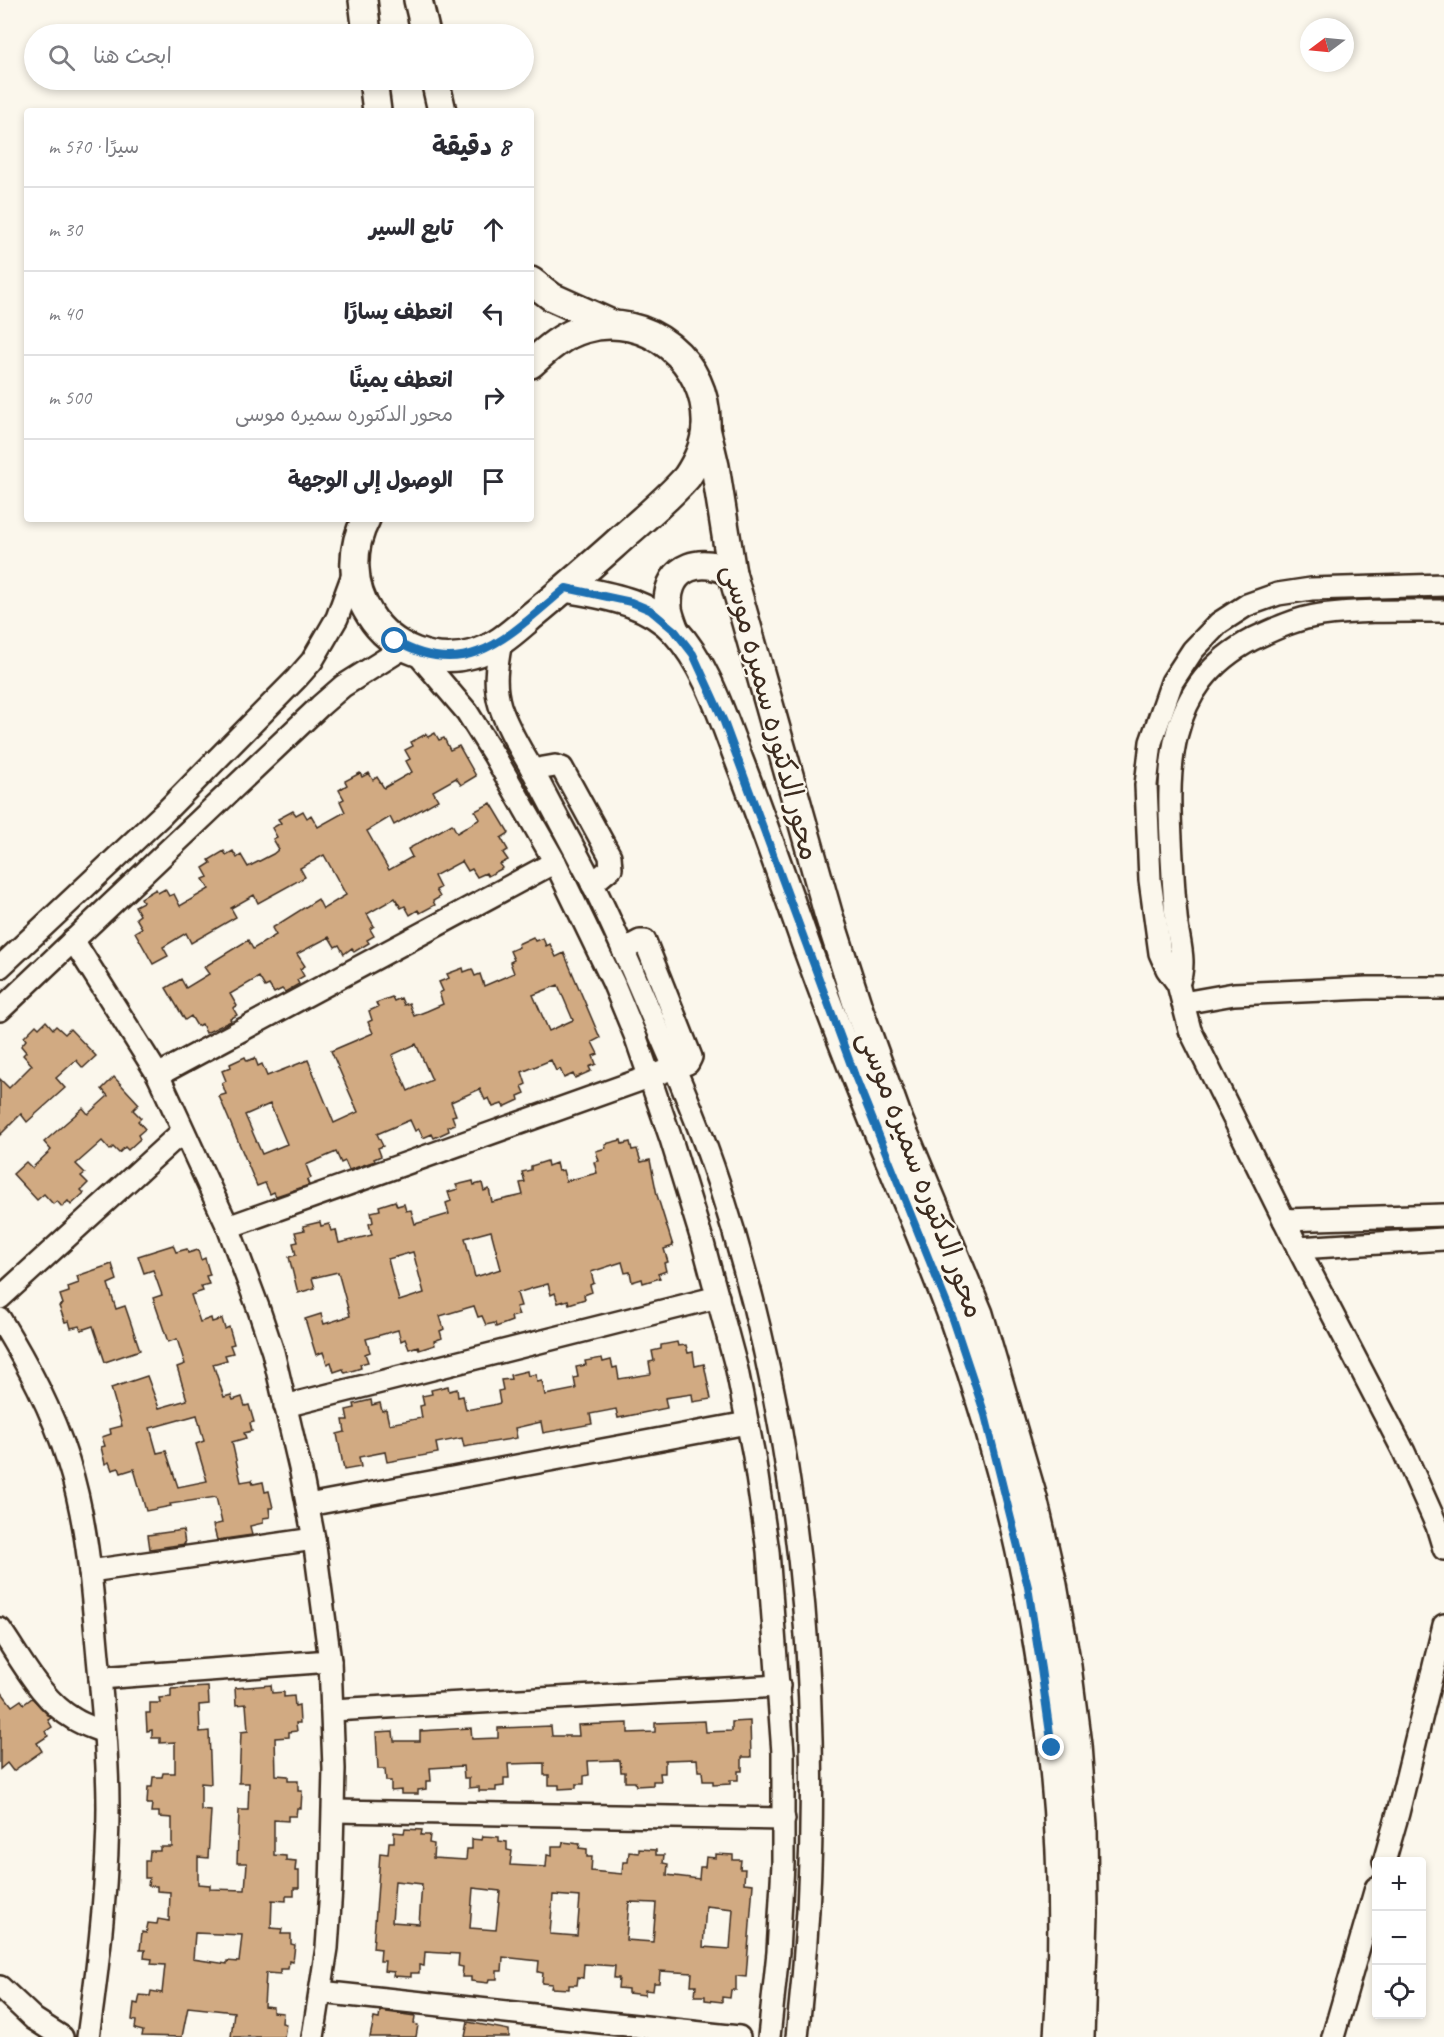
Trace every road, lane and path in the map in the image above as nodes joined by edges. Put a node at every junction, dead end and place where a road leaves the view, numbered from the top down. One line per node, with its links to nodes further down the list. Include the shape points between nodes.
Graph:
1 (363, 0): 3 (main road)
2 (418, 0): 4 (main road)
3 (366, 24)
4 (424, 24)
5 (374, 90): 7 (main road)
6 (437, 90): 8 (main road)
7 (377, 108)
8 (441, 108)
9 (534, 283): 10 (main road, via 552,297)
10 (613, 325): 11 (main road, via 573,333); 12 (main road, via 644,331 671,346 683,358 704,399)
11 (534, 361)
12 (706, 428): 15 (main road, محور الدكتوره سميره موسى); 17 (main road, via 699,455 687,477)
13 (365, 522): 14 (main road, via 358,539)
14 (355, 569): 21 (main road, via 359,593 370,615 386,633); 23 (street, via 337,618 312,661)
15 (732, 573): 19 (main road, via 705,563 677,576 669,590 667,606); 74 (main road, محور الدكتوره سميره موسى, via 859,1010 899,1121 979,1314 1034,1498 1057,1608 1077,1745 1084,1914)
16 (1444, 585): 26 (street, via 1311,589 1278,594 1247,605 1219,623 1193,650 1172,682 1151,742 1146,785)
17 (566, 588): 19 (main road, محور الدكتوره سميره موسى, via 631,602 650,610); 20 (main road)
18 (1444, 611): 25 (street, via 1318,615 1260,636 1222,658 1197,686 1179,724 1171,766)
19 (675, 631): 73 (main road, محور الدكتوره سميره موسى, via 693,654 724,722 852,1066 953,1319 985,1415 1028,1587 1052,1748 1059,1849)
20 (501, 641): 21 (main road, via 459,657 437,657); 22 (street, via 495,687 506,723)
21 (410, 649): 24 (street, via 343,686); 27 (street, via 472,720)
22 (532, 770): 28 (street); 28 (street, via 562,768 610,856 611,868)
23 (163, 814): 24 (street); 30 (street)
24 (184, 836): 29 (street)
25 (1172, 850): 26 (street); 32 (street, via 1183,963)
26 (1149, 852): 32 (street, via 1160,953)
27 (555, 862): 35 (street); 36 (street, via 613,982)
28 (592, 884): 34 (street)
29 (73, 940): 33 (street); 35 (street)
30 (0, 967)
31 (1444, 988): 32 (street)
32 (1180, 993): 39 (street, via 1190,1030)
33 (0, 1010)
34 (675, 1069): 36 (street); 50 (street, via 719,1185 750,1289 770,1375)
35 (158, 1075): 37 (street)
36 (649, 1078): 40 (street); 43 (street)
37 (183, 1131): 40 (street); 44 (street)
38 (1444, 1215): 39 (street)
39 (1284, 1220): 42 (street)
40 (228, 1227): 46 (street, via 260,1310)
41 (1444, 1239): 42 (street)
42 (1298, 1248): 51 (street, via 1404,1452)
43 (718, 1297): 46 (street); 47 (street)
44 (0, 1298)
45 (0, 1319): 53 (street, via 26,1361 57,1428 78,1500)
46 (285, 1406): 48 (street)
47 (747, 1423): 48 (street); 52 (street)
48 (308, 1505): 49 (street)
49 (314, 1539): 53 (street); 56 (street)
50 (799, 1547): 52 (street); 72 (street, via 812,1761 809,1903)
51 (1444, 1549)
52 (768, 1551): 58 (street)
53 (90, 1571): 57 (street)
54 (1444, 1625): 63 (street)
55 (0, 1629): 60 (street, via 61,1710)
56 (330, 1661): 57 (street); 59 (street)
57 (100, 1678): 60 (street)
58 (778, 1686): 59 (street); 62 (street)
59 (332, 1710): 61 (street)
60 (104, 1732): 68 (street, via 107,1845)
61 (335, 1811): 62 (street); 66 (street, via 330,1912)
62 (784, 1820): 71 (street, via 778,1952)
63 (1385, 1857)
64 (1372, 1905): 75 (street)
65 (0, 1987): 67 (street, via 34,2019)
66 (320, 1992): 69 (street); 70 (street)
67 (62, 2037)
68 (88, 2037)
69 (313, 2037)
70 (739, 2037)
71 (769, 2037)
72 (797, 2037)
73 (1058, 2037)
74 (1080, 2037)
75 (1333, 2037)

